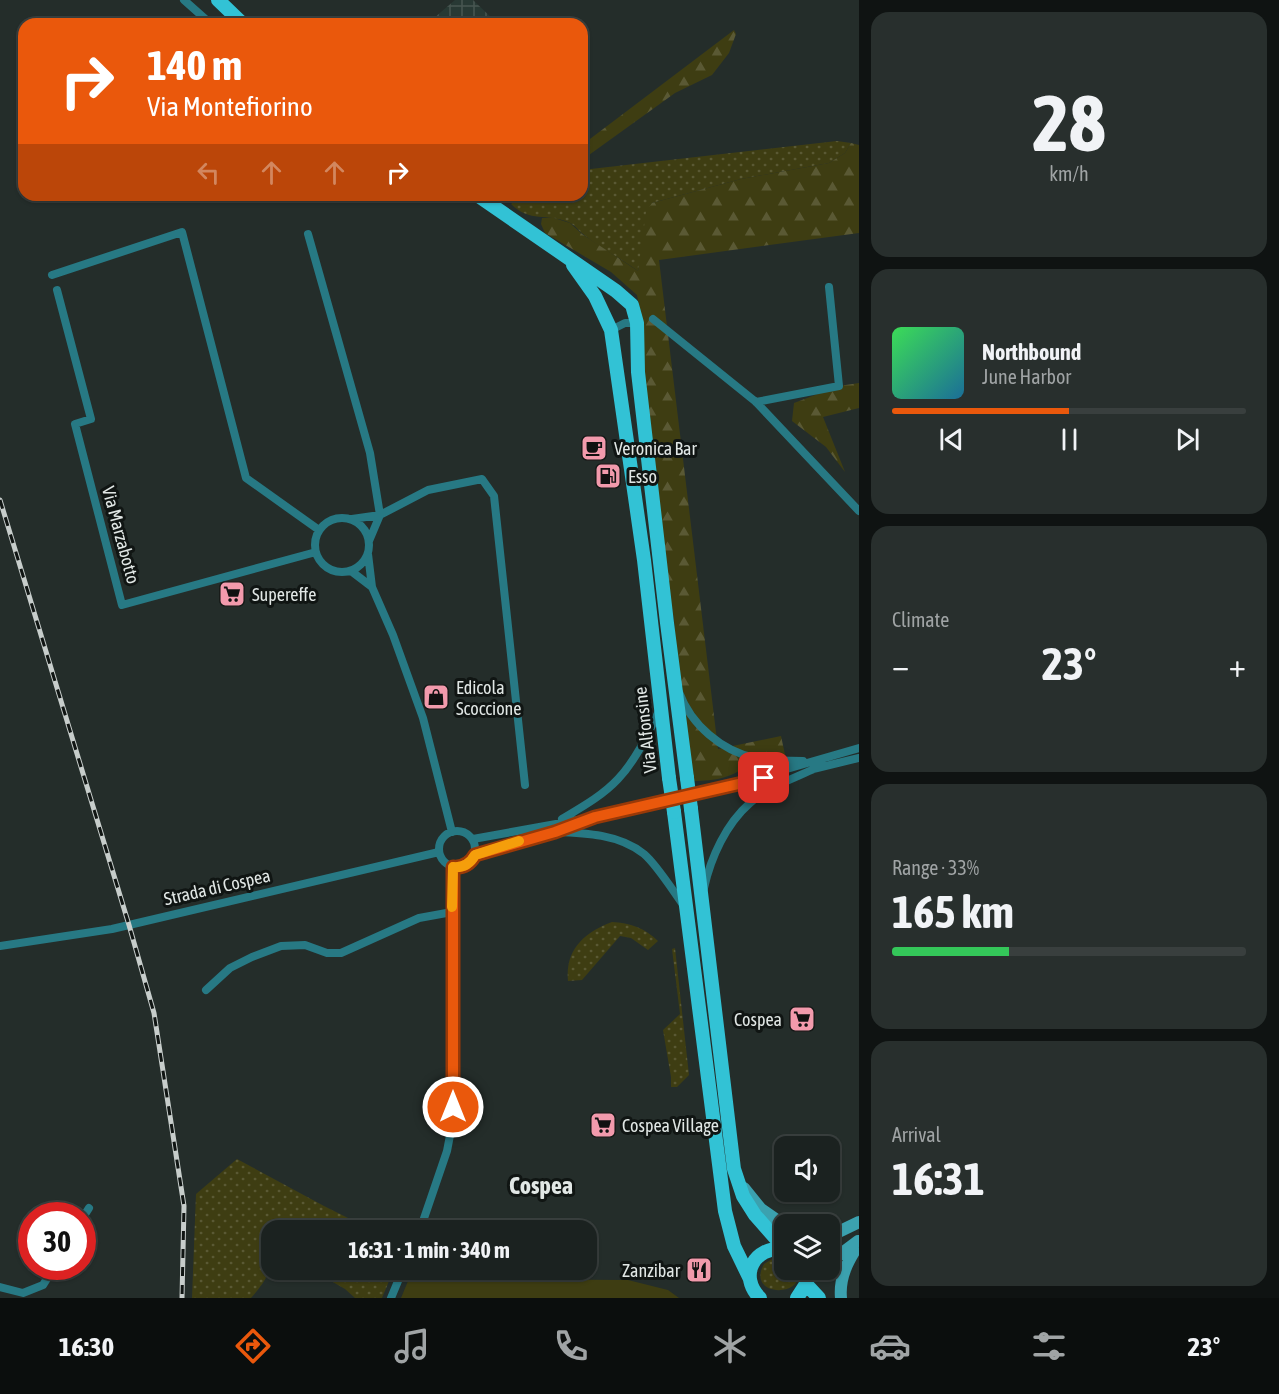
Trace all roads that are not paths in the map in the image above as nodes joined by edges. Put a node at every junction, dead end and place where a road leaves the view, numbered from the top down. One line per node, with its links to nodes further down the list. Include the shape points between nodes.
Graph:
1 (184, 0): 3 (street)
2 (218, 0): 4 (main road)
3 (202, 18)
4 (237, 18)
5 (486, 201): 7 (main road, Via Alfonsine)
6 (308, 234): 16 (street, via 370,453)
7 (566, 256): 12 (main road, Via Alfonsine, via 632,305); 13 (main road, Via Alfonsine, via 595,296)
8 (52, 275): 18 (street, via 182,232 246,478)
9 (829, 287): 14 (street, via 839,386)
10 (57, 290): 20 (street, Via Marzabotto, via 91,419 75,424 122,605)
11 (653, 319): 14 (street)
12 (637, 324): 13 (street, via 625,323); 24 (main road, Via Alfonsine, via 638,372)
13 (611, 330): 25 (main road, Via Alfonsine)
14 (756, 402): 15 (street)
15 (859, 511)
16 (380, 515): 17 (street); 19 (street); 29 (street, via 428,490 482,479 494,496)
17 (352, 519): 18 (street, via 333,519); 19 (street, via 365,529)
18 (319, 530): 20 (street)
19 (369, 541): 21 (street)
20 (316, 552): 22 (street, via 334,571)
21 (368, 554): 22 (street); 23 (street)
22 (351, 571): 23 (street)
23 (372, 587): 31 (street, via 423,718)
24 (673, 675): 28 (street, via 696,722 710,736 755,758); 36 (main road, Via Alfonsine, bridge)
25 (661, 708): 30 (street, via 619,778); 37 (main road, Via Alfonsine, bridge)
26 (859, 748): 28 (street)
27 (859, 758): 28 (street)
28 (814, 765): 30 (street); 36 (street, via 750,803 726,831 708,871)
29 (525, 785)
30 (555, 828): 32 (street); 34 (street); 37 (street, via 593,833 644,854)
31 (452, 832): 32 (street, via 466,833); 33 (street, via 440,842)
32 (473, 839): 34 (street)
33 (439, 852): 35 (street, via 444,862); 39 (street, Strada di Cospea, via 112,929)
34 (475, 855): 35 (street, via 464,866)
35 (453, 867): 38 (street)
36 (702, 900): 41 (main road, Via Alfonsine)
37 (686, 908): 51 (main road, Via Alfonsine, via 725,1211 734,1246)
38 (452, 912): 40 (street, via 419,918 341,952 327,953 305,945 281,946 230,968); 43 (street, via 452,1125)
39 (0, 946)
40 (206, 990)
41 (735, 1168): 42 (main road, via 747,1193); 47 (main road, Via Alfonsine, via 743,1196)
42 (774, 1218)
43 (423, 1220)
44 (857, 1223): 45 (main road); 46 (main road)
45 (840, 1227)
46 (840, 1231)
47 (774, 1237)
48 (859, 1242): 50 (main road); 61 (main road, via 840,1285)
49 (774, 1249): 51 (main road, via 760,1255)
50 (840, 1255)
51 (750, 1279): 58 (main road, Via Alfonsine)
52 (46, 1280): 56 (street, via 23,1293)
53 (398, 1280): 57 (street)
54 (805, 1280): 59 (main road)
55 (808, 1280): 60 (main road)
56 (0, 1287)
57 (390, 1298)
58 (760, 1298)
59 (797, 1298)
60 (819, 1298)
61 (841, 1298)

